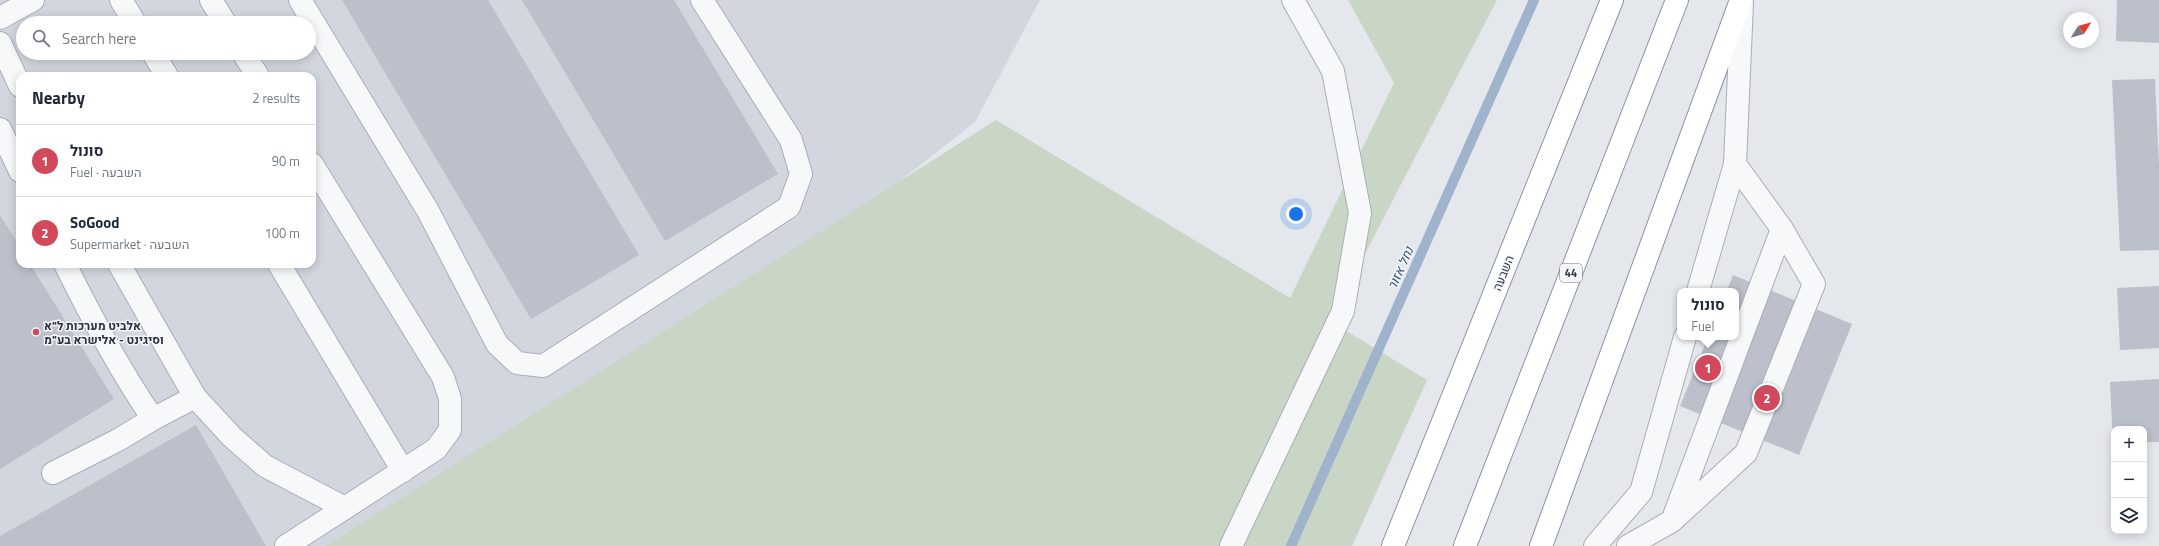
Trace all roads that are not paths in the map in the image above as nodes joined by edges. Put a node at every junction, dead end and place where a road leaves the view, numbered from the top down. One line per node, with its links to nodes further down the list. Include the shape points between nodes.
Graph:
1 (33, 0): 13 (street)
2 (121, 0): 10 (street)
3 (211, 0): 11 (street)
4 (300, 0): 12 (street)
5 (702, 0): 14 (street, via 791,140 801,174 790,207 543,366 516,363 497,344 428,211)
6 (1293, 0): 38 (street, via 1333,71 1360,213 1343,311)
7 (1612, 0): 39 (highway, השבעה)
8 (1677, 0): 40 (highway, 44)
9 (1742, 0): 23 (street); 41 (highway)
10 (131, 16)
11 (221, 16)
12 (310, 16)
13 (0, 18)
14 (316, 26)
15 (0, 43): 20 (street)
16 (157, 60): 18 (street)
17 (248, 60): 19 (street)
18 (165, 72)
19 (255, 72)
20 (16, 77)
21 (0, 129): 22 (street)
22 (16, 163)
23 (1735, 164): 25 (street); 29 (street)
24 (316, 171): 33 (street, via 443,377 450,399 450,430 436,450)
25 (1782, 229): 36 (street); 36 (street, via 1814,284 1746,453)
26 (67, 268): 32 (street, via 133,390)
27 (122, 268): 31 (street)
28 (281, 268): 33 (street)
29 (1699, 288)
30 (1684, 340): 42 (street, via 1641,492)
31 (195, 396): 32 (street); 35 (street, via 232,437 265,466)
32 (153, 419): 34 (street)
33 (403, 471): 35 (street)
34 (53, 473)
35 (345, 508): 37 (street)
36 (1672, 521): 43 (street)
37 (286, 546)
38 (1231, 546)
39 (1393, 546)
40 (1465, 546)
41 (1541, 546)
42 (1595, 546)
43 (1628, 546)

